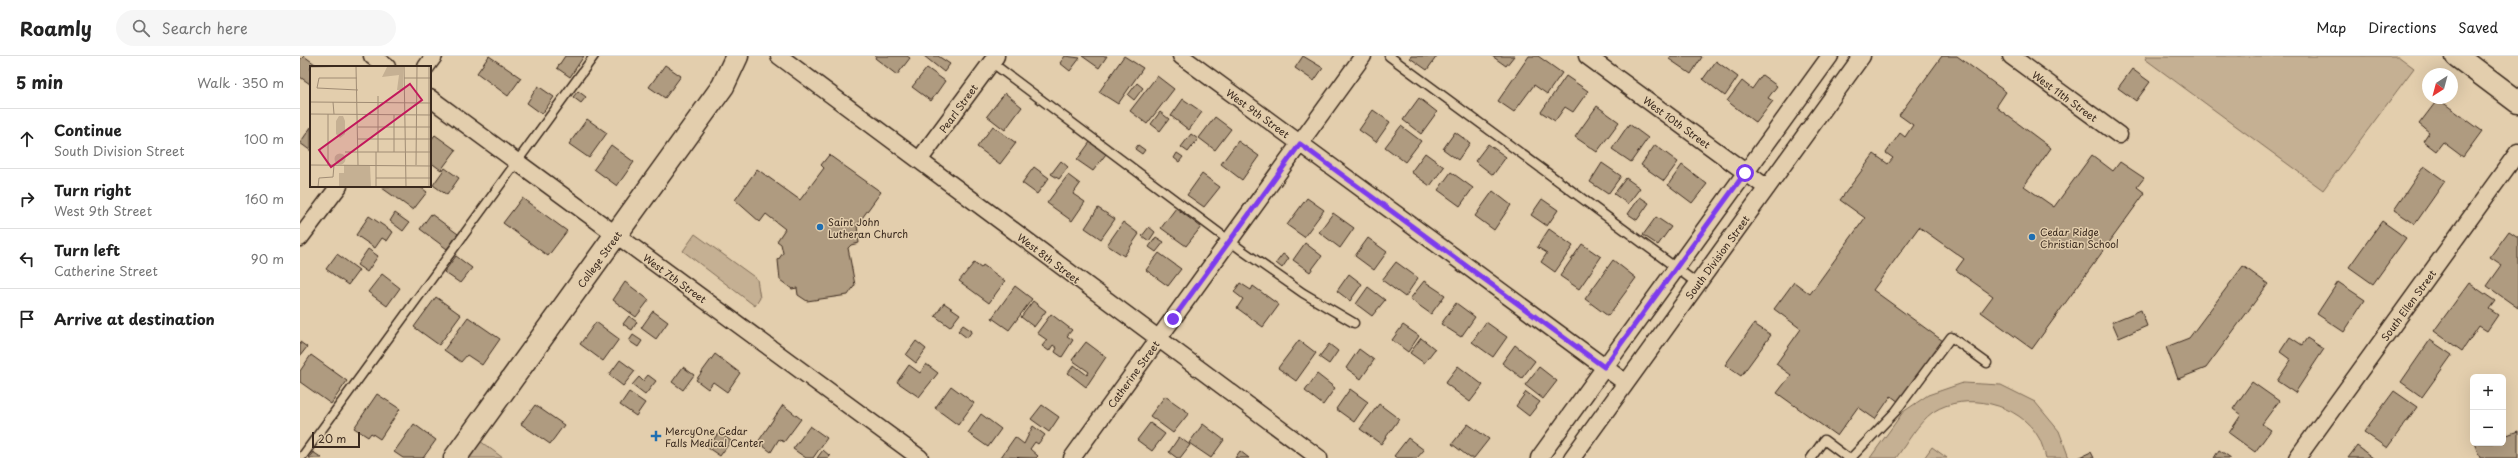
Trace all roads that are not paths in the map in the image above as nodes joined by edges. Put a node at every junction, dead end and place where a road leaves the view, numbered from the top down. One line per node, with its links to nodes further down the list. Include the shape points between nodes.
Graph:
1 (372, 56): 15 (street)
2 (434, 56): 16 (street)
3 (594, 56): 23 (lane)
4 (737, 56): 27 (street, College Street, via 723,86)
5 (779, 56): 22 (street, West 8th Street)
6 (1181, 56): 20 (street, West 9th Street)
7 (1363, 56): 20 (street, Catherine Street)
8 (1389, 56): 30 (lane)
9 (1587, 56): 24 (street, West 10th Street)
10 (1830, 56): 24 (street)
11 (1862, 56): 26 (street, South Division Street)
12 (2011, 56): 19 (street, West 11th Street)
13 (2457, 56): 18 (street)
14 (994, 59): 22 (street, Pearl Street); 29 (lane)
15 (386, 66)
16 (427, 66)
17 (431, 99): 23 (street, West 7th Street)
18 (2518, 102)
19 (2119, 136)
20 (1300, 144): 29 (street, Catherine Street); 35 (street, West 9th Street)
21 (2518, 152): 47 (street, South Ellen Street)
22 (920, 159): 33 (street, West 8th Street)
23 (517, 161): 27 (street, West 7th Street); 37 (lane)
24 (1745, 173): 26 (street, West 10th Street); 30 (street)
25 (338, 187): 28 (street)
26 (1767, 188): 31 (street, South Division Street)
27 (617, 234): 38 (street, College Street); 39 (street, West 7th Street)
28 (300, 238)
29 (1230, 239): 32 (lane, via 1303,293); 33 (street, Catherine Street)
30 (1676, 268): 31 (lane); 35 (street)
31 (1698, 284): 36 (street, South Division Street)
32 (1354, 323)
33 (1158, 339): 40 (street, Catherine Street); 41 (street, West 8th Street)
34 (1988, 363): 46 (lane, via 1951,337 1896,411)
35 (1604, 367): 36 (street, West 9th Street); 42 (street)
36 (1626, 383): 43 (street, South Division Street)
37 (300, 458)
38 (455, 458)
39 (920, 458)
40 (1072, 458)
41 (1319, 458)
42 (1539, 458)
43 (1572, 458)
44 (1811, 458): 45 (lane, via 1824,440)
45 (1848, 458)
46 (1851, 458)
47 (2297, 458)

